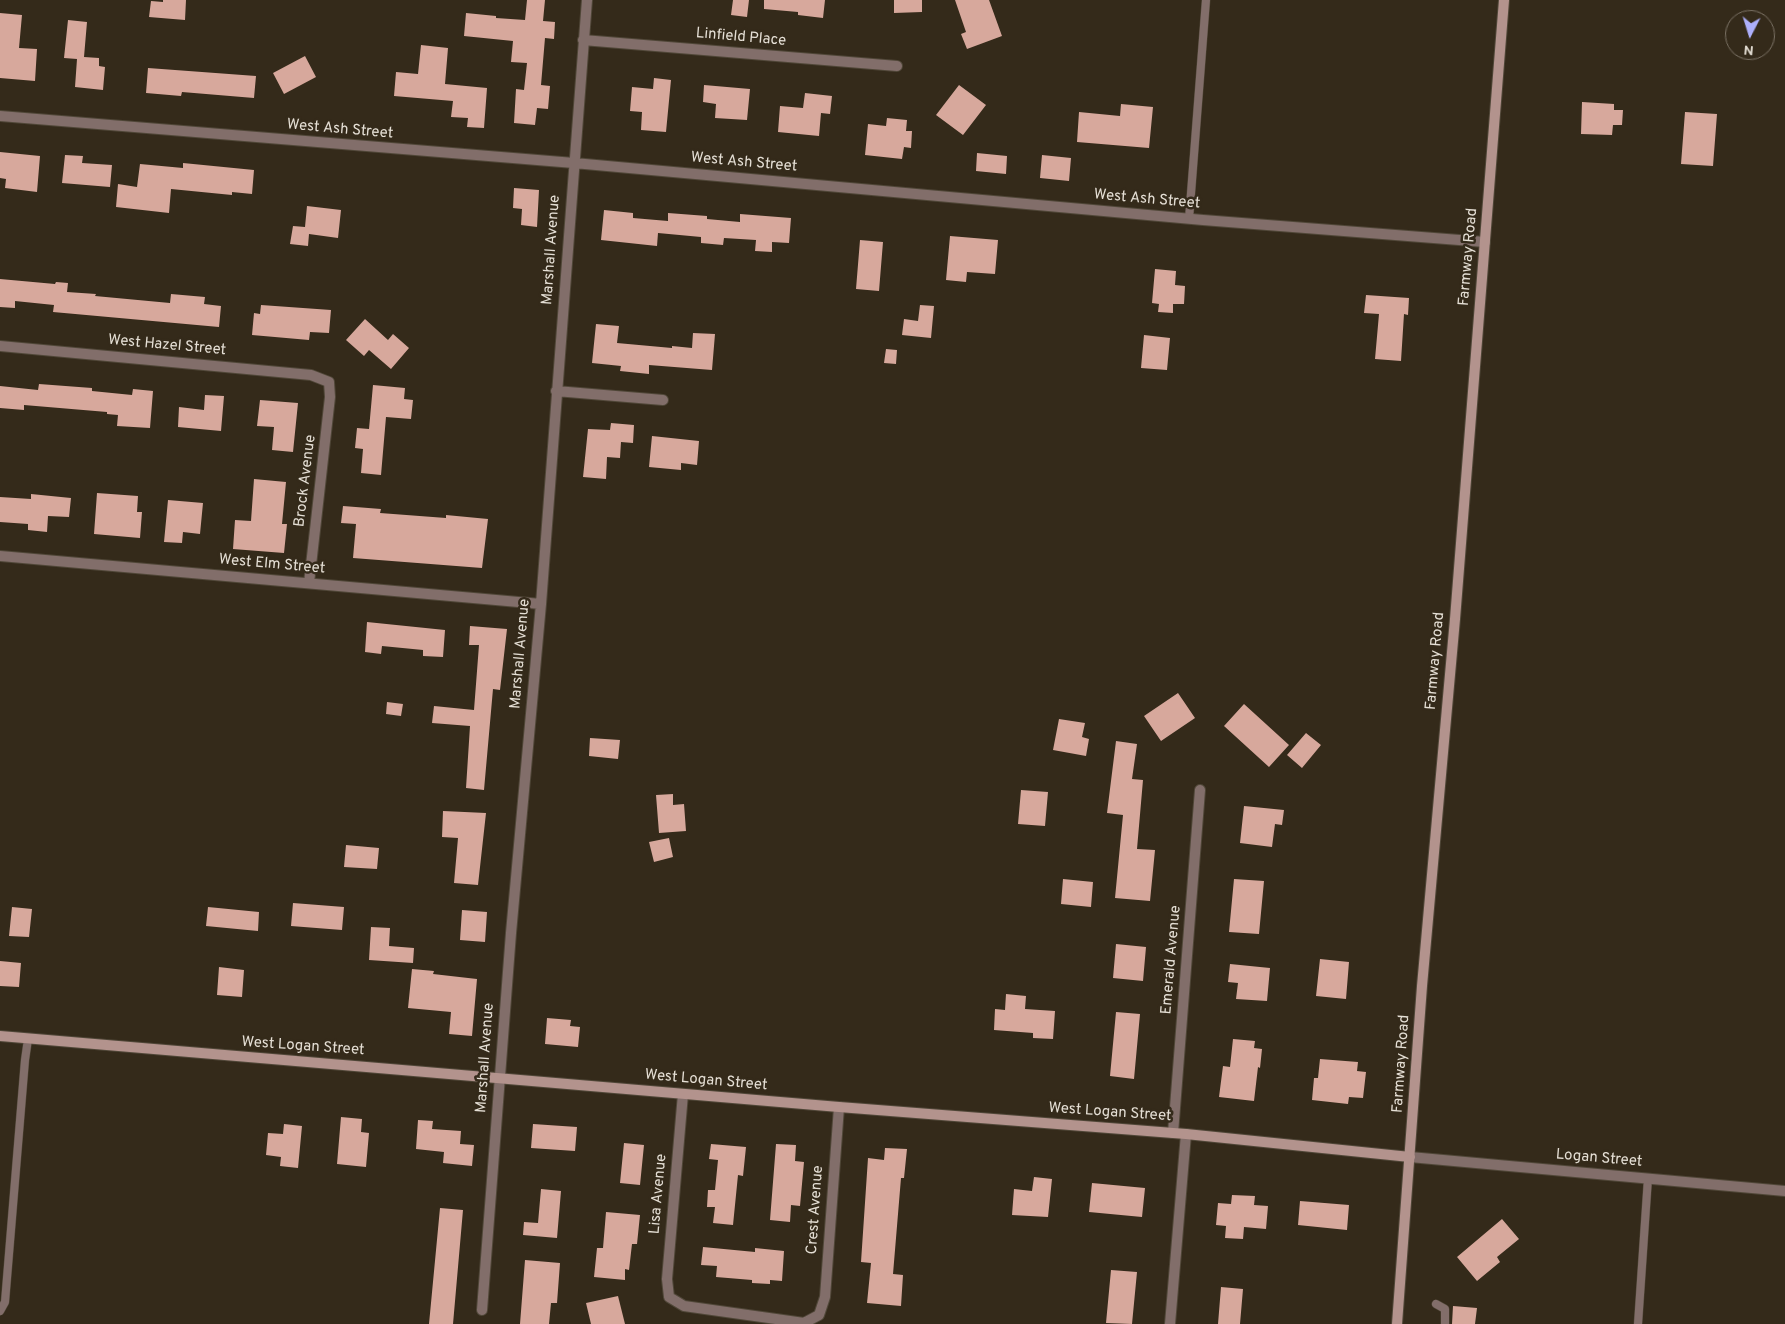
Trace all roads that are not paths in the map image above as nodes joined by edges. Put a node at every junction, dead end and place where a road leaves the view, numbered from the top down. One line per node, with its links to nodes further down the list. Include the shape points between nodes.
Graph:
1 (587, 0): 4 (street, Marshall Avenue)
2 (1206, 0): 8 (lane)
3 (1504, 0): 9 (street, Farmway Road)
4 (584, 40): 5 (street, Linfield Place); 7 (street, Marshall Avenue)
5 (897, 66)
6 (0, 116): 7 (street, West Ash Street)
7 (574, 163): 8 (street, West Ash Street); 12 (street, Marshall Avenue)
8 (1189, 219): 9 (street, West Ash Street)
9 (1485, 242): 25 (street, Farmway Road)
10 (0, 346): 11 (street, West Hazel Street, via 312,374)
11 (329, 382): 15 (street, Brock Avenue)
12 (556, 391): 13 (street); 16 (street, Marshall Avenue)
13 (663, 400)
14 (0, 556): 15 (street, West Elm Street)
15 (309, 583): 16 (street, West Elm Street)
16 (541, 604): 20 (street, Marshall Avenue)
17 (1200, 790): 23 (street, Emerald Avenue)
18 (0, 1036): 19 (street, West Logan Street)
19 (28, 1039): 20 (street, West Logan Street); 30 (lane, via 5,1302)
20 (499, 1078): 21 (street, West Logan Street); 29 (street, Marshall Avenue)
21 (683, 1094): 22 (street, West Logan Street); 31 (street, Lisa Avenue, via 667,1279 669,1297 684,1306 804,1323)
22 (839, 1107): 23 (street, West Logan Street); 31 (street, Crest Avenue, via 825,1297)
23 (1173, 1133): 24 (street, West Logan Street)
24 (1186, 1134): 25 (street, West Logan Street); 32 (street)
25 (1410, 1157): 26 (street, Logan Street); 33 (street, Farmway Road)
26 (1648, 1178): 27 (street, Logan Street); 35 (lane)
27 (1785, 1191)
28 (1436, 1304): 34 (lane, via 1444,1309)
29 (482, 1310)
30 (0, 1311)
31 (819, 1315)
32 (1170, 1324)
33 (1397, 1324)
34 (1446, 1324)
35 (1638, 1324)

